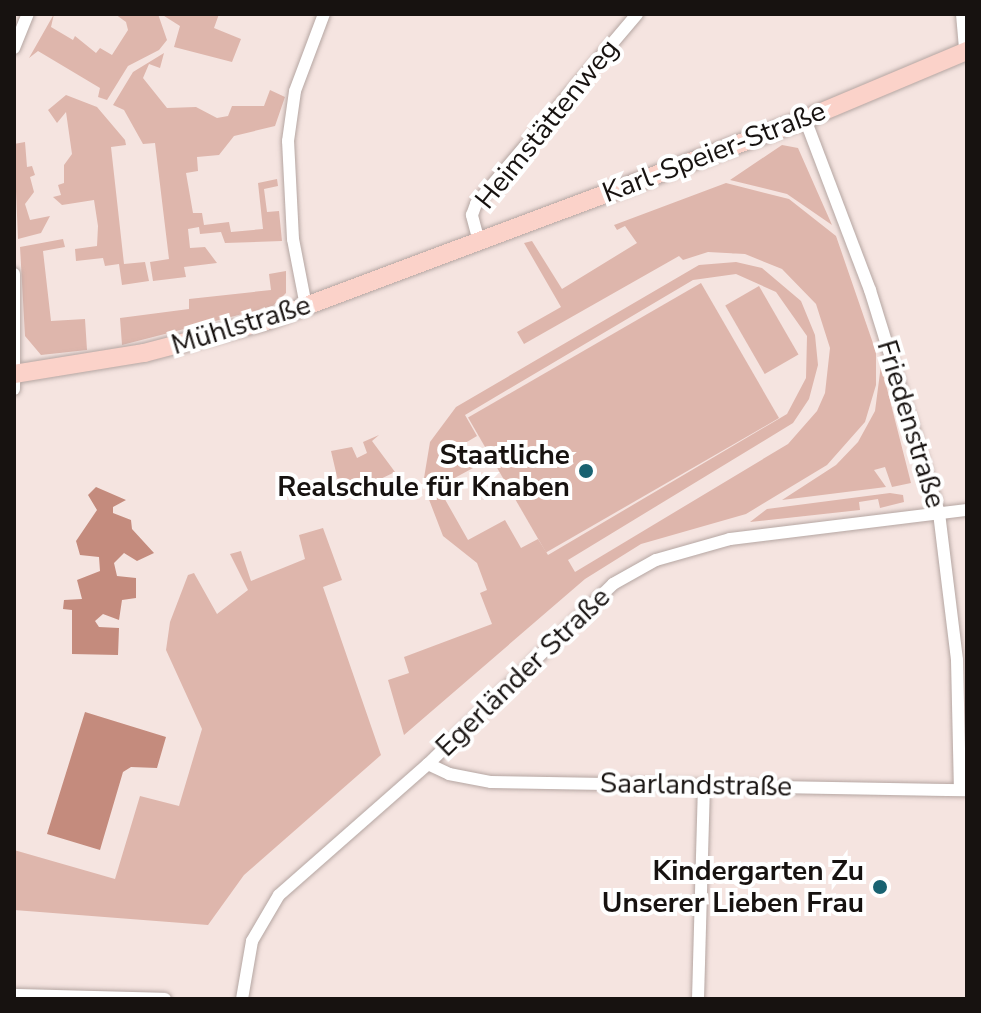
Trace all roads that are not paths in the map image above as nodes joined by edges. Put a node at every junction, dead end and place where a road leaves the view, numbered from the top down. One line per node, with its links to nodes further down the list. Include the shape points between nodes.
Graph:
1 (28, 14): 5 (street)
2 (324, 14): 11 (street, via 295,91 288,141 293,239)
3 (637, 14): 8 (street, Heimstättenweg, via 476,204 472,215)
4 (962, 14): 6 (street)
5 (14, 48)
6 (966, 52): 7 (street, Karl-Speier-Straße)
7 (805, 119): 8 (street, Karl-Speier-Straße); 14 (street, Friedenstraße, via 870,290)
8 (478, 238): 9 (street, Karl-Speier-Straße)
9 (459, 245): 11 (street, Mühlstraße)
10 (14, 274): 12 (street)
11 (306, 306): 12 (street, Mühlstraße, via 177,346)
12 (14, 379)
13 (967, 510): 14 (street, Egerländer Straße)
14 (939, 513): 15 (street, Egerländer Straße, via 730,539 644,565 582,609); 17 (street, Friedenstraße, via 957,660)
15 (428, 764): 16 (street, Saarlandstraße, via 491,782); 20 (street, Egerländer Straße, via 279,895 252,941)
16 (704, 785): 17 (street, Saarlandstraße); 21 (street)
17 (963, 790)
18 (14, 995): 19 (street)
19 (165, 999)
20 (242, 999)
21 (698, 999)

